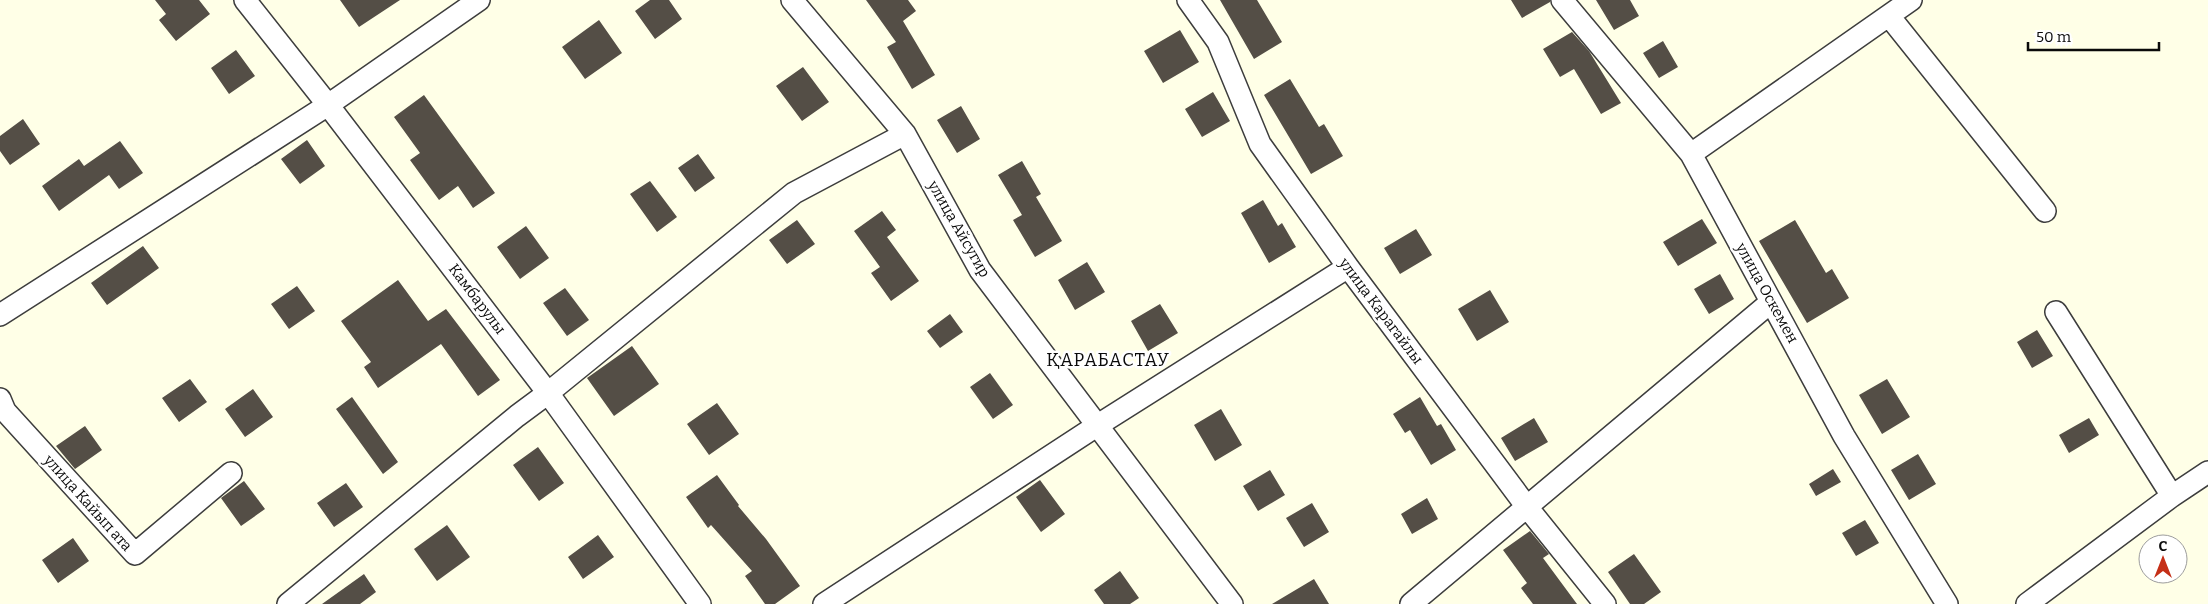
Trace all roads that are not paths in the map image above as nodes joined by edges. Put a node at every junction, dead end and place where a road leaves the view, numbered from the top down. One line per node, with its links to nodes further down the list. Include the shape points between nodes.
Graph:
1 (245, 0): 8 (street, Камбарулы)
2 (479, 0): 8 (street)
3 (792, 0): 9 (street, улица Айсугир)
4 (1188, 0): 12 (street, улица Карагайлы, via 1218,42 1260,144)
5 (1562, 0): 10 (street, улица Оскемен)
6 (1911, 0): 7 (street)
7 (1888, 16): 10 (street); 11 (street)
8 (328, 105): 15 (street); 16 (street, Камбарулы)
9 (906, 134): 16 (street, via 794,193); 18 (street, улица Айсугир, via 980,270)
10 (1691, 154): 13 (street, улица Оскемен)
11 (2045, 211)
12 (1348, 267): 18 (street); 22 (street, улица Карагайлы)
13 (1771, 302): 22 (street); 29 (street, улица Оскемен, via 1844,436)
14 (2056, 312): 21 (street)
15 (0, 315)
16 (548, 393): 23 (street); 24 (street, Камбарулы)
17 (0, 399): 20 (street, улица Кайып ата, via 5,411 135,554)
18 (1098, 425): 25 (street); 26 (street, улица Айсугир)
19 (2208, 472): 21 (street)
20 (232, 473)
21 (2172, 496): 30 (street)
22 (1527, 507): 27 (street); 28 (street, улица Карагайлы)
23 (288, 604)
24 (700, 604)
25 (824, 604)
26 (1232, 604)
27 (1411, 604)
28 (1605, 604)
29 (1948, 604)
30 (2027, 604)

